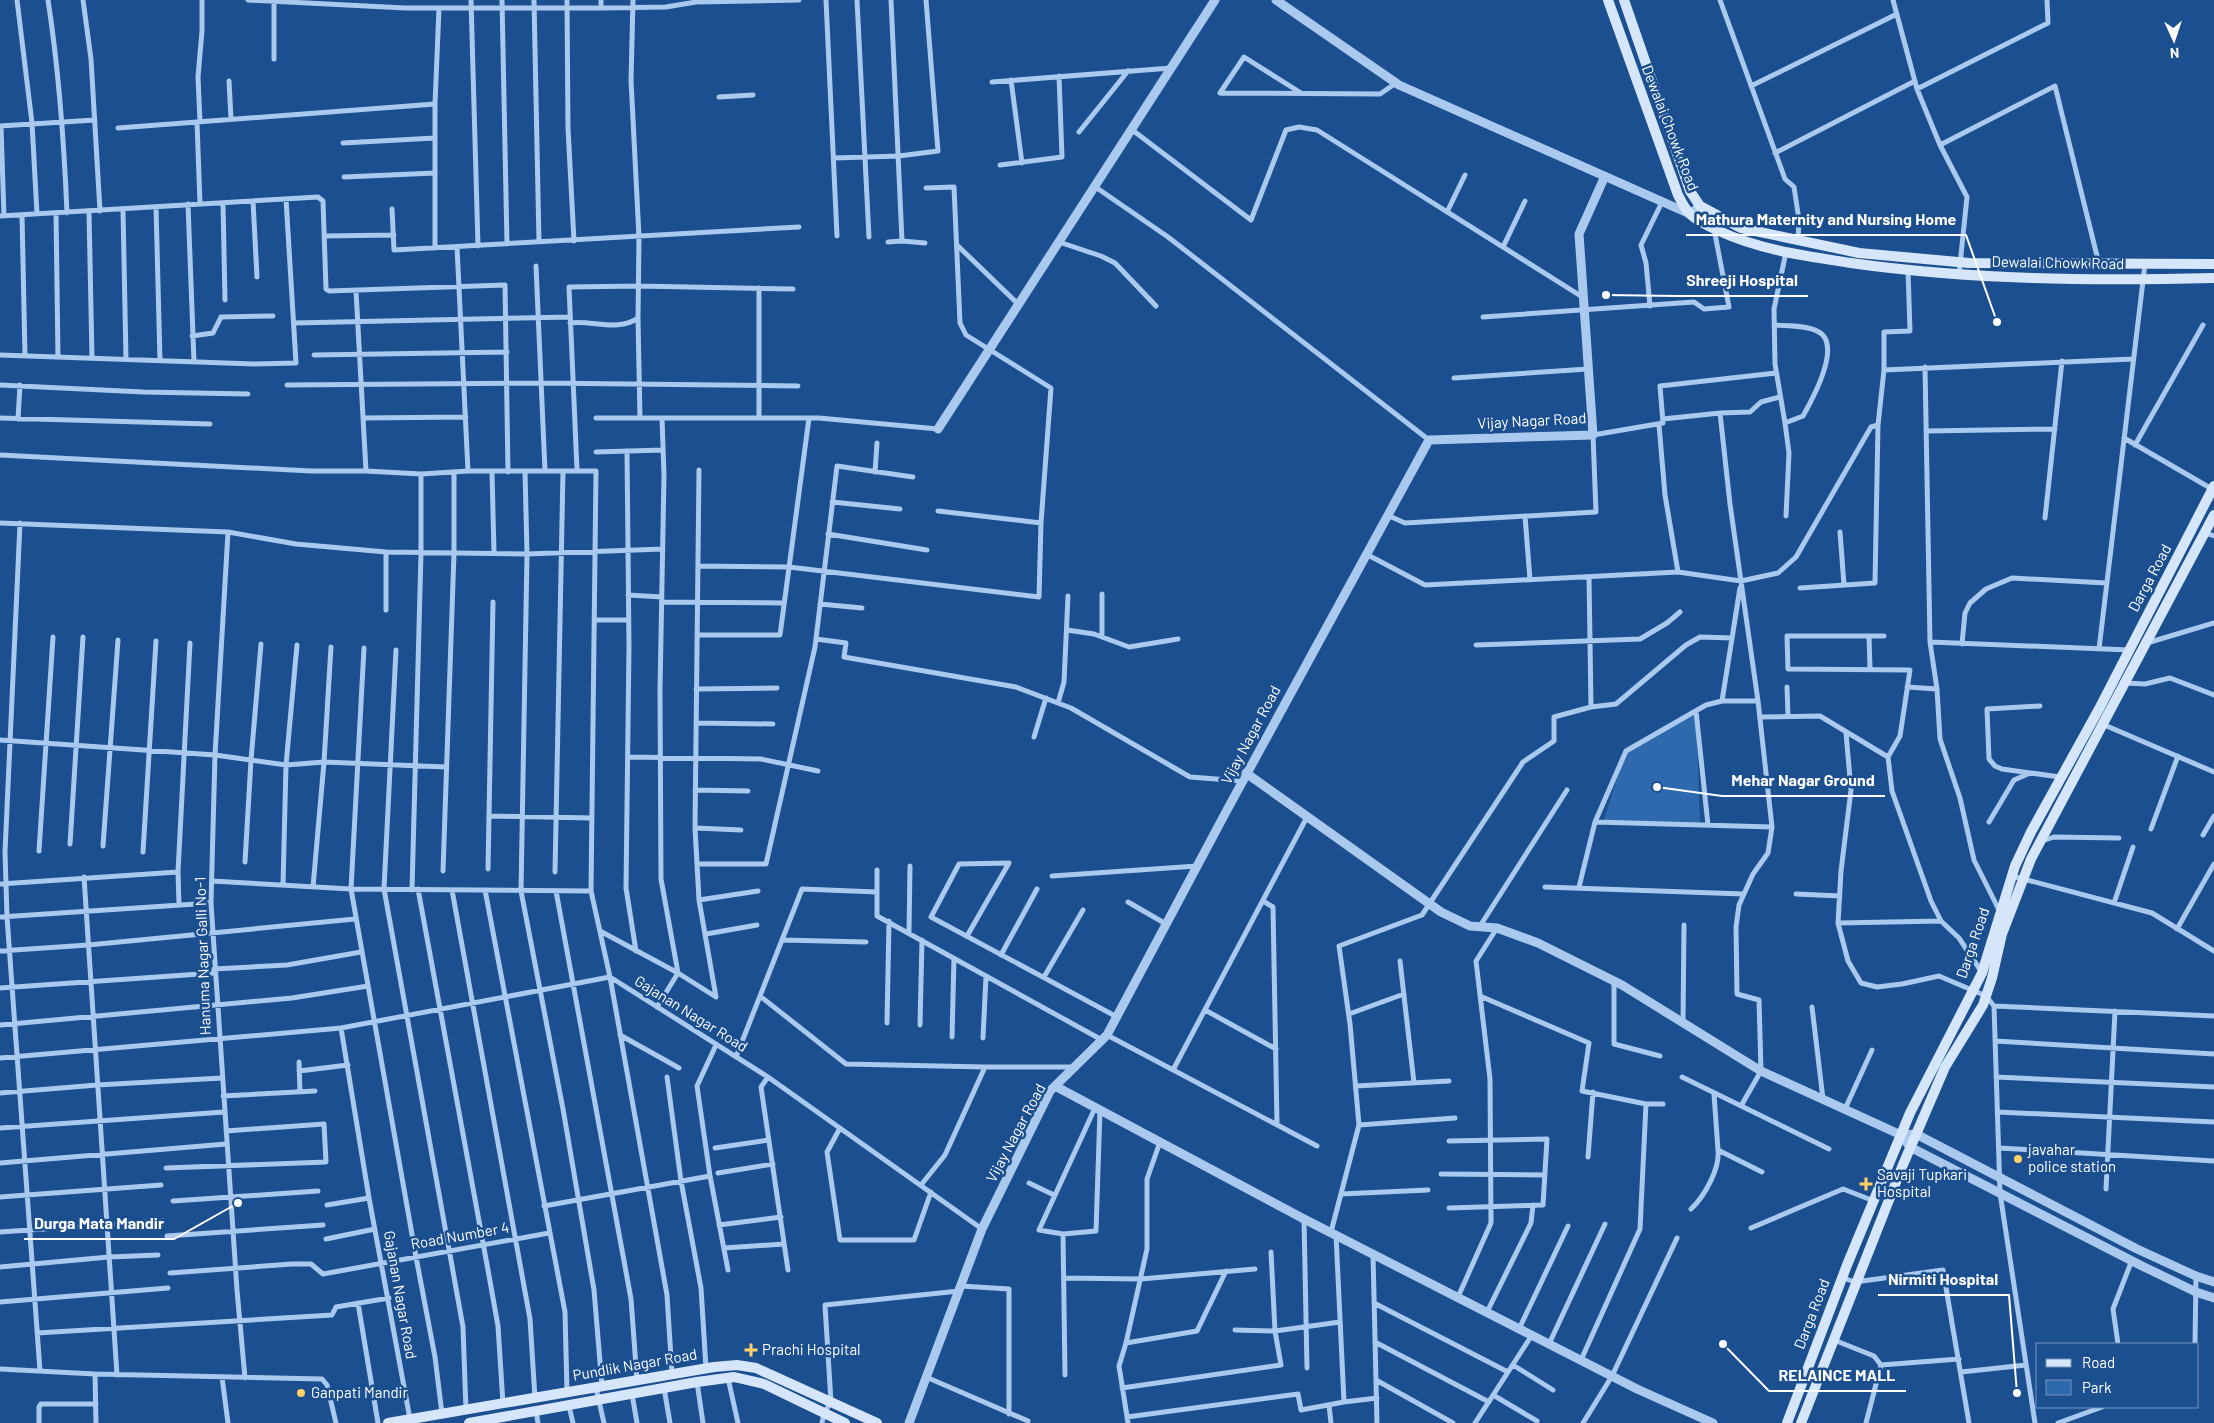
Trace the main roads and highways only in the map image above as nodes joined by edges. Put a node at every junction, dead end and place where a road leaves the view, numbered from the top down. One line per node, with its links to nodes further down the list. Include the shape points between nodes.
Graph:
1 (1608, 0): 4 (main road, Dewalai Chowk Road, via 1678,195 1690,214 1734,238 1786,252 1908,270 2142,279)
2 (1624, 0): 3 (main road, Dewalai Chowk Road, via 1690,191 1700,206 1741,228 1859,253 1961,262)
3 (2214, 264)
4 (2214, 278)
5 (2213, 488): 14 (main road, Darga Road, via 2031,832 2012,876 1982,973 1910,1113)
6 (2214, 515): 7 (main road, Darga Road)
7 (2209, 535): 15 (main road, Darga Road, via 2144,647 2040,842 2002,934 1983,1005 1945,1067 1910,1147)
8 (823, 1418): 9 (main road, Pundlik Nagar Road, via 764,1384 734,1377 536,1411); 12 (main road, Pundlik Nagar Road)
9 (505, 1420): 11 (main road, Pundlik Nagar Road)
10 (388, 1423): 13 (main road, Pundlik Nagar Road, via 737,1365 756,1368)
11 (473, 1423)
12 (845, 1423)
13 (877, 1423)
14 (1787, 1423)
15 (1801, 1423)

